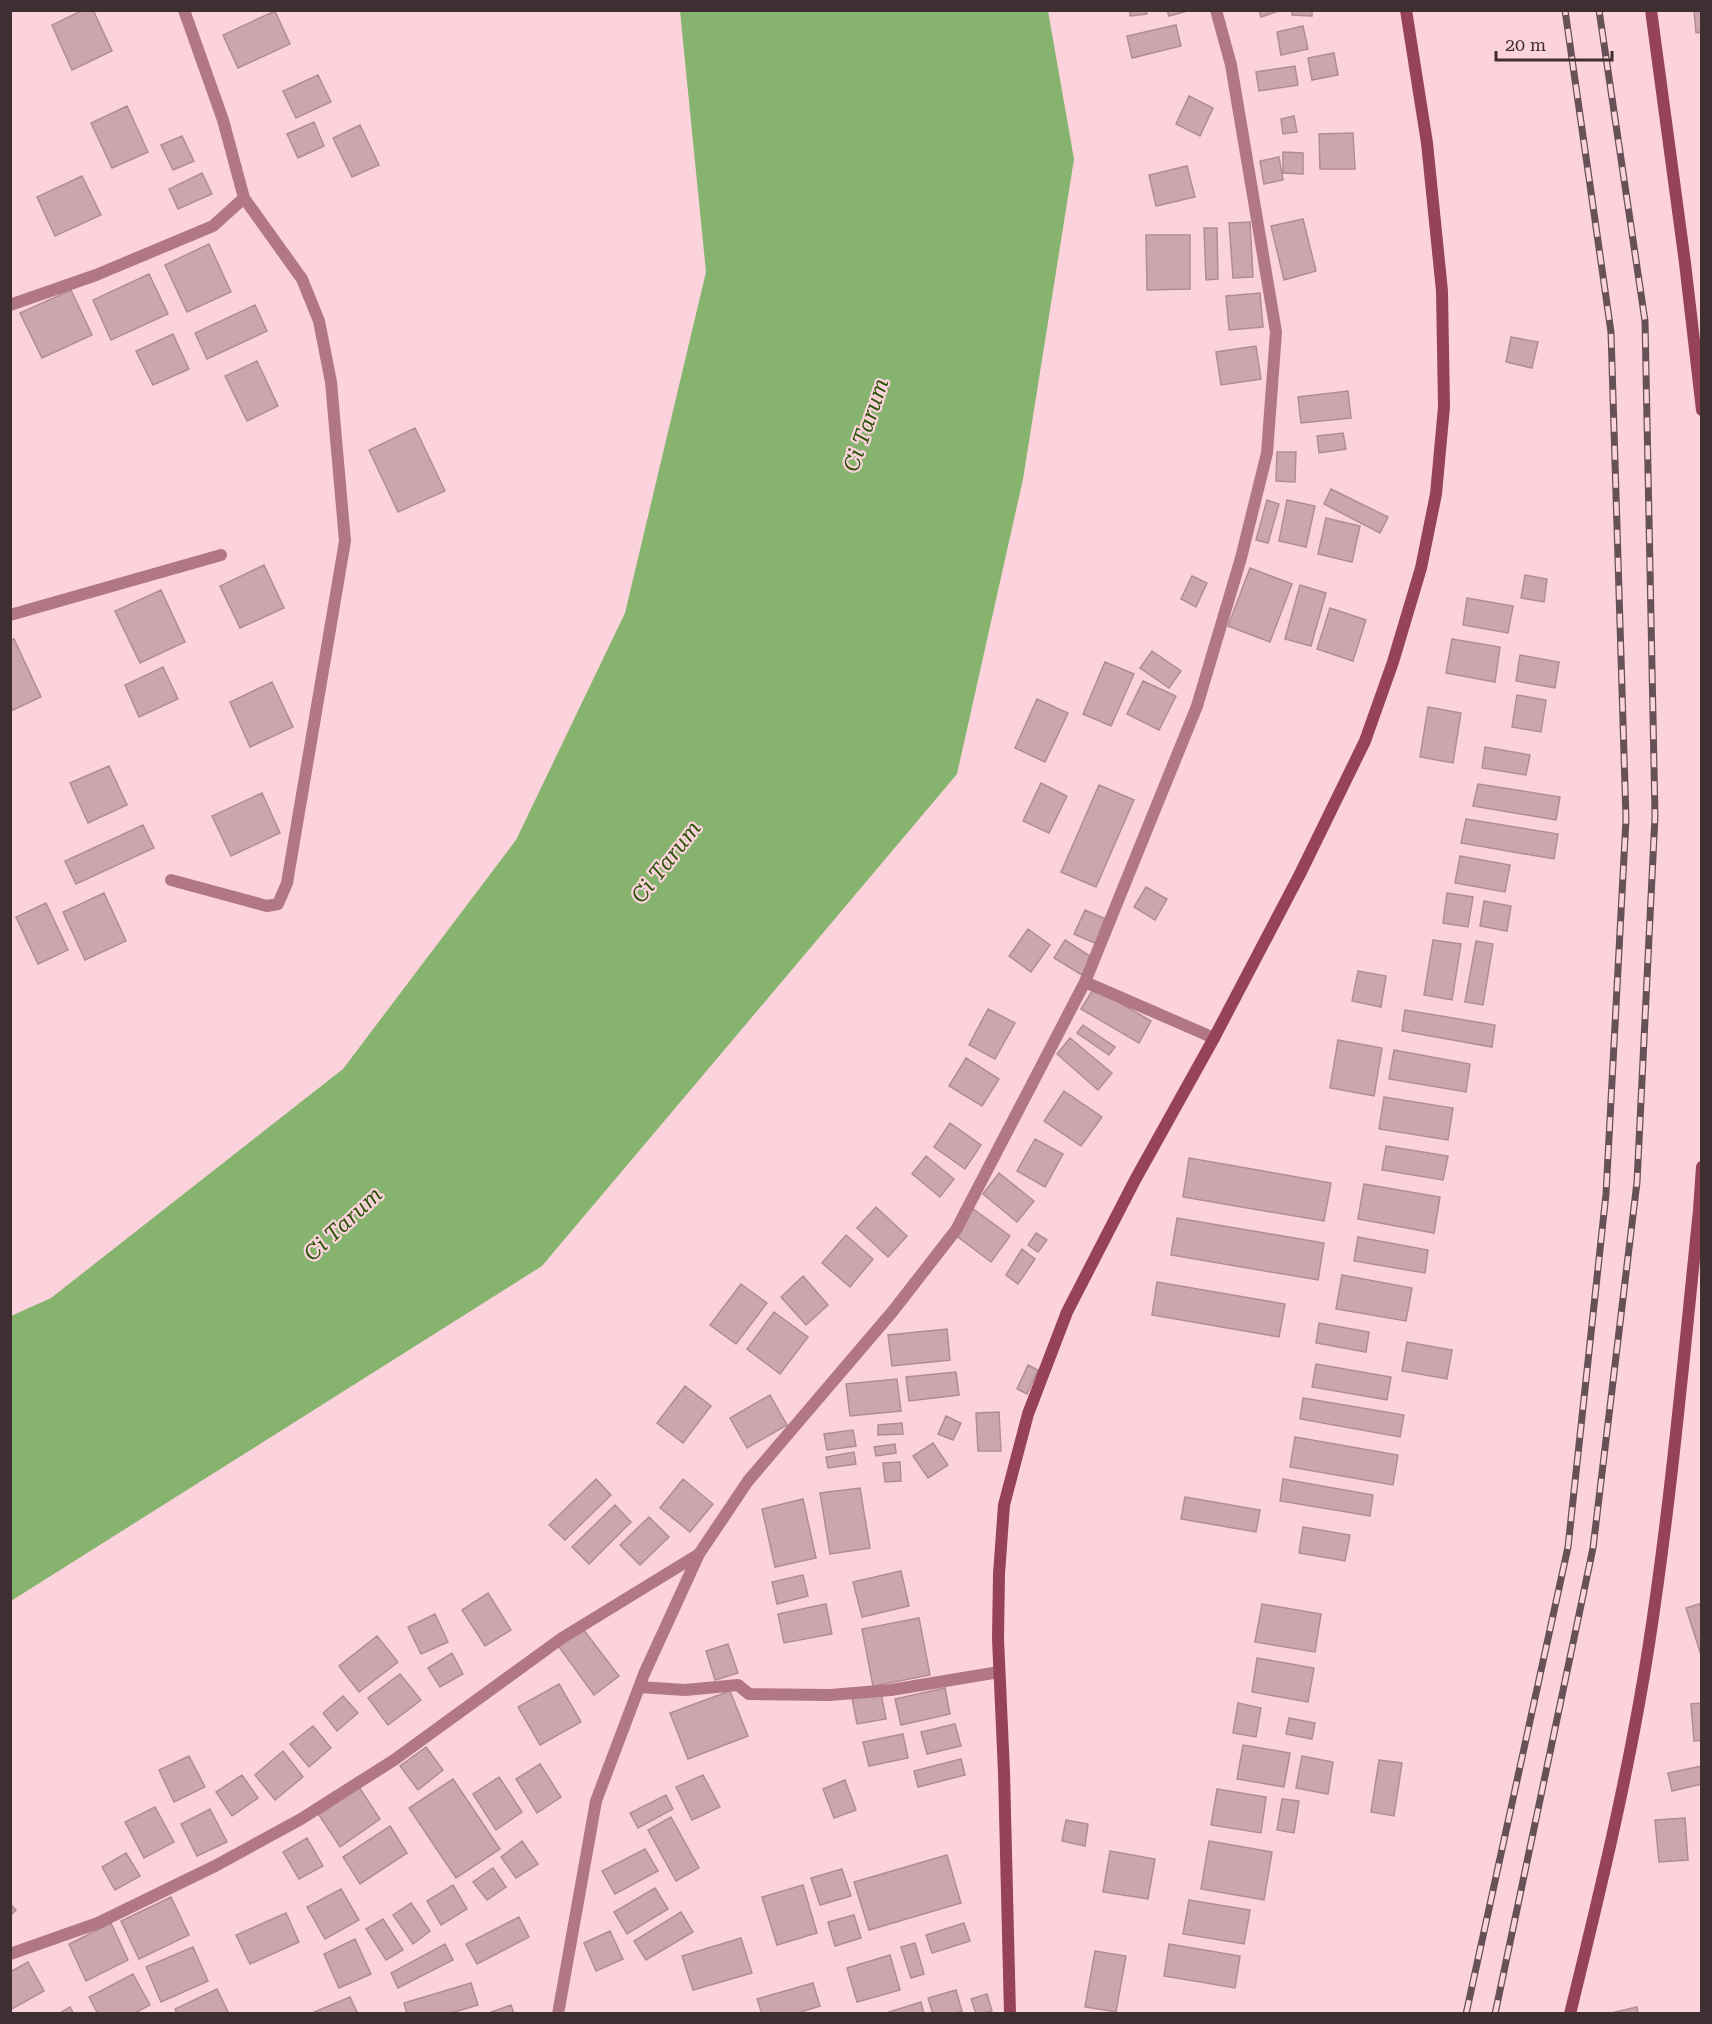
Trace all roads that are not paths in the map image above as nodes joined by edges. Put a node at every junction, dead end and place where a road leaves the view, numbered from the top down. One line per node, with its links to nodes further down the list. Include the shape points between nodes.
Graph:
1 (184, 10): 5 (street, via 223,120)
2 (1215, 10): 11 (street, via 1231,65 1275,332 1267,453 1241,558 1197,705)
3 (1406, 10): 12 (main road, via 1427,143 1442,291 1444,407 1436,494 1421,568 1365,741)
4 (1651, 10): 7 (main road)
5 (244, 198): 6 (street, via 213,226 96,275); 10 (street, via 303,279 320,321 331,382 345,541 283,895 278,904 267,906)
6 (10, 304)
7 (1701, 410)
8 (220, 555): 9 (street)
9 (10, 615)
10 (171, 880)
11 (1084, 982): 12 (street); 14 (street, via 956,1230 893,1311 748,1481)
12 (1214, 1038): 15 (main road, via 1067,1312 1028,1414 1004,1505)
13 (1701, 1167): 20 (main road, via 1674,1444 1649,1645 1620,1799)
14 (699, 1554): 16 (street); 17 (street, via 562,1638 394,1760 301,1819 98,1923)
15 (999, 1672): 16 (street, via 891,1690 830,1695 749,1694 738,1685 685,1690); 19 (main road)
16 (639, 1687): 18 (street, via 596,1801)
17 (10, 1954)
18 (558, 2013)
19 (1010, 2013)
20 (1570, 2013)

